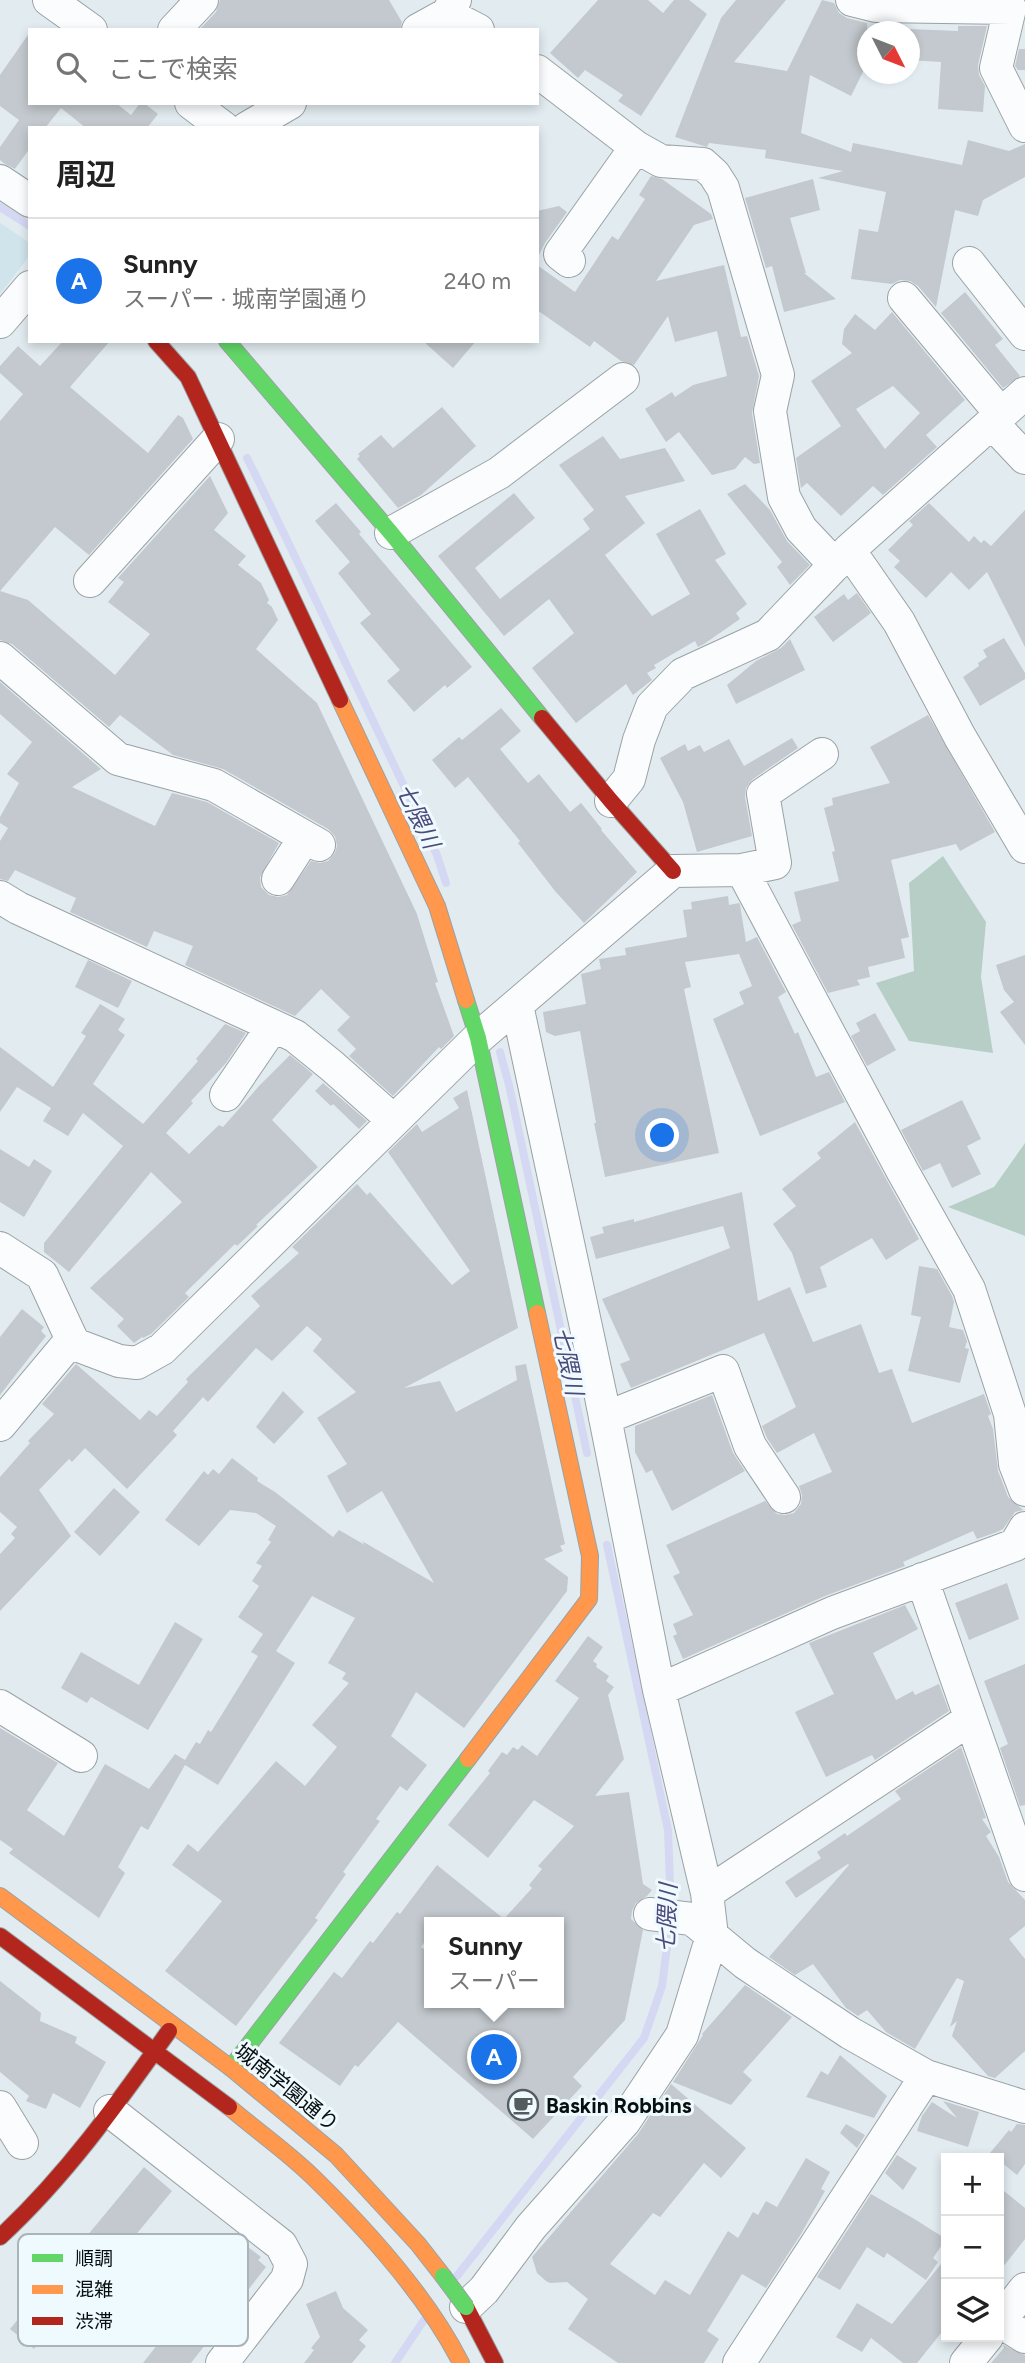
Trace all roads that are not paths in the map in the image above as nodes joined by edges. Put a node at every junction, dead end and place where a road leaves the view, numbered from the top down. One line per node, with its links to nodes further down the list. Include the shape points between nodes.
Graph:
1 (202, 0): 6 (street)
2 (852, 0): 14 (street, via 876,6 1010,8 996,68)
3 (61, 3): 5 (street)
4 (451, 7): 7 (street); 8 (street)
5 (89, 28)
6 (176, 28)
7 (421, 28)
8 (476, 28)
9 (539, 73): 15 (street)
10 (194, 105): 12 (street)
11 (287, 105): 13 (street)
12 (221, 126)
13 (250, 126)
14 (1025, 126)
15 (636, 147): 18 (street, via 560,254); 32 (street, via 661,161 703,164 723,188 778,374 770,411 784,497 801,529)
16 (0, 181): 17 (street)
17 (28, 200)
18 (569, 261)
19 (969, 263): 23 (street)
20 (28, 289): 22 (street)
21 (904, 298): 28 (street)
22 (0, 322)
23 (1025, 334)
24 (158, 343): 29 (street, via 188,377)
25 (229, 343): 31 (street)
26 (623, 379): 31 (street, via 499,473)
27 (1025, 393): 28 (street)
28 (996, 418): 30 (street); 32 (street)
29 (218, 439): 33 (street); 44 (street, via 437,906)
30 (1025, 458)
31 (391, 533): 36 (street)
32 (842, 558): 36 (street, via 768,635 683,674 652,706 629,779); 37 (street, via 899,622)
33 (90, 581)
34 (0, 658): 40 (street, via 118,759 214,785 312,841)
35 (822, 754): 38 (street, via 763,794 775,863)
36 (611, 801): 39 (street)
37 (1025, 847)
38 (742, 870): 39 (street); 52 (street, via 969,1289 1010,1414 1015,1464)
39 (673, 871): 42 (street)
40 (278, 879)
41 (0, 897): 43 (street)
42 (512, 1010): 44 (street); 49 (street)
43 (273, 1026): 45 (street); 46 (street, via 295,1036)
44 (478, 1038): 46 (street); 50 (street)
45 (226, 1096)
46 (393, 1121): 48 (street, via 162,1349 137,1363 119,1361)
47 (0, 1248): 48 (street, via 42,1275)
48 (72, 1339): 51 (street)
49 (603, 1408): 50 (street); 53 (street, via 723,1371 750,1446); 55 (street)
50 (557, 1410): 56 (street)
51 (0, 1425)
52 (1025, 1490)
53 (784, 1497)
54 (1025, 1528): 57 (street, via 1015,1545)
55 (630, 1543): 56 (street); 58 (street)
56 (590, 1556): 70 (street, via 589,1599)
57 (922, 1580): 58 (street, via 832,1613); 60 (street)
58 (659, 1690): 63 (street)
59 (0, 1706): 61 (street)
60 (969, 1720): 62 (street); 63 (street)
61 (81, 1756)
62 (1025, 1875)
63 (707, 1893): 66 (street)
64 (0, 1896): 68 (street, 城南学園通り)
65 (650, 1914): 66 (street)
66 (702, 1928): 71 (street, via 745,1964); 78 (street, via 682,2035 624,2122)
67 (0, 1936): 69 (street)
68 (173, 2025): 69 (street); 70 (street, 城南学園通り)
69 (153, 2051): 74 (street); 86 (street, via 314,2178 424,2302)
70 (231, 2068): 78 (street, 城南学園通り, bridge, via 336,2155 418,2244)
71 (926, 2076): 73 (street); 88 (street)
72 (0, 2107): 75 (street)
73 (1025, 2107)
74 (110, 2111): 76 (street, via 72,2163); 81 (street, via 281,2245 291,2264 287,2279)
75 (22, 2143)
76 (0, 2237)
77 (1025, 2289): 79 (street)
78 (466, 2307): 87 (street, 城南学園通り)
79 (1004, 2315)
80 (1004, 2324): 82 (street)
81 (248, 2329)
82 (1025, 2337)
83 (983, 2342): 89 (street)
84 (235, 2346): 85 (street)
85 (222, 2363)
86 (461, 2363)
87 (495, 2363)
88 (739, 2363)
89 (966, 2363)

